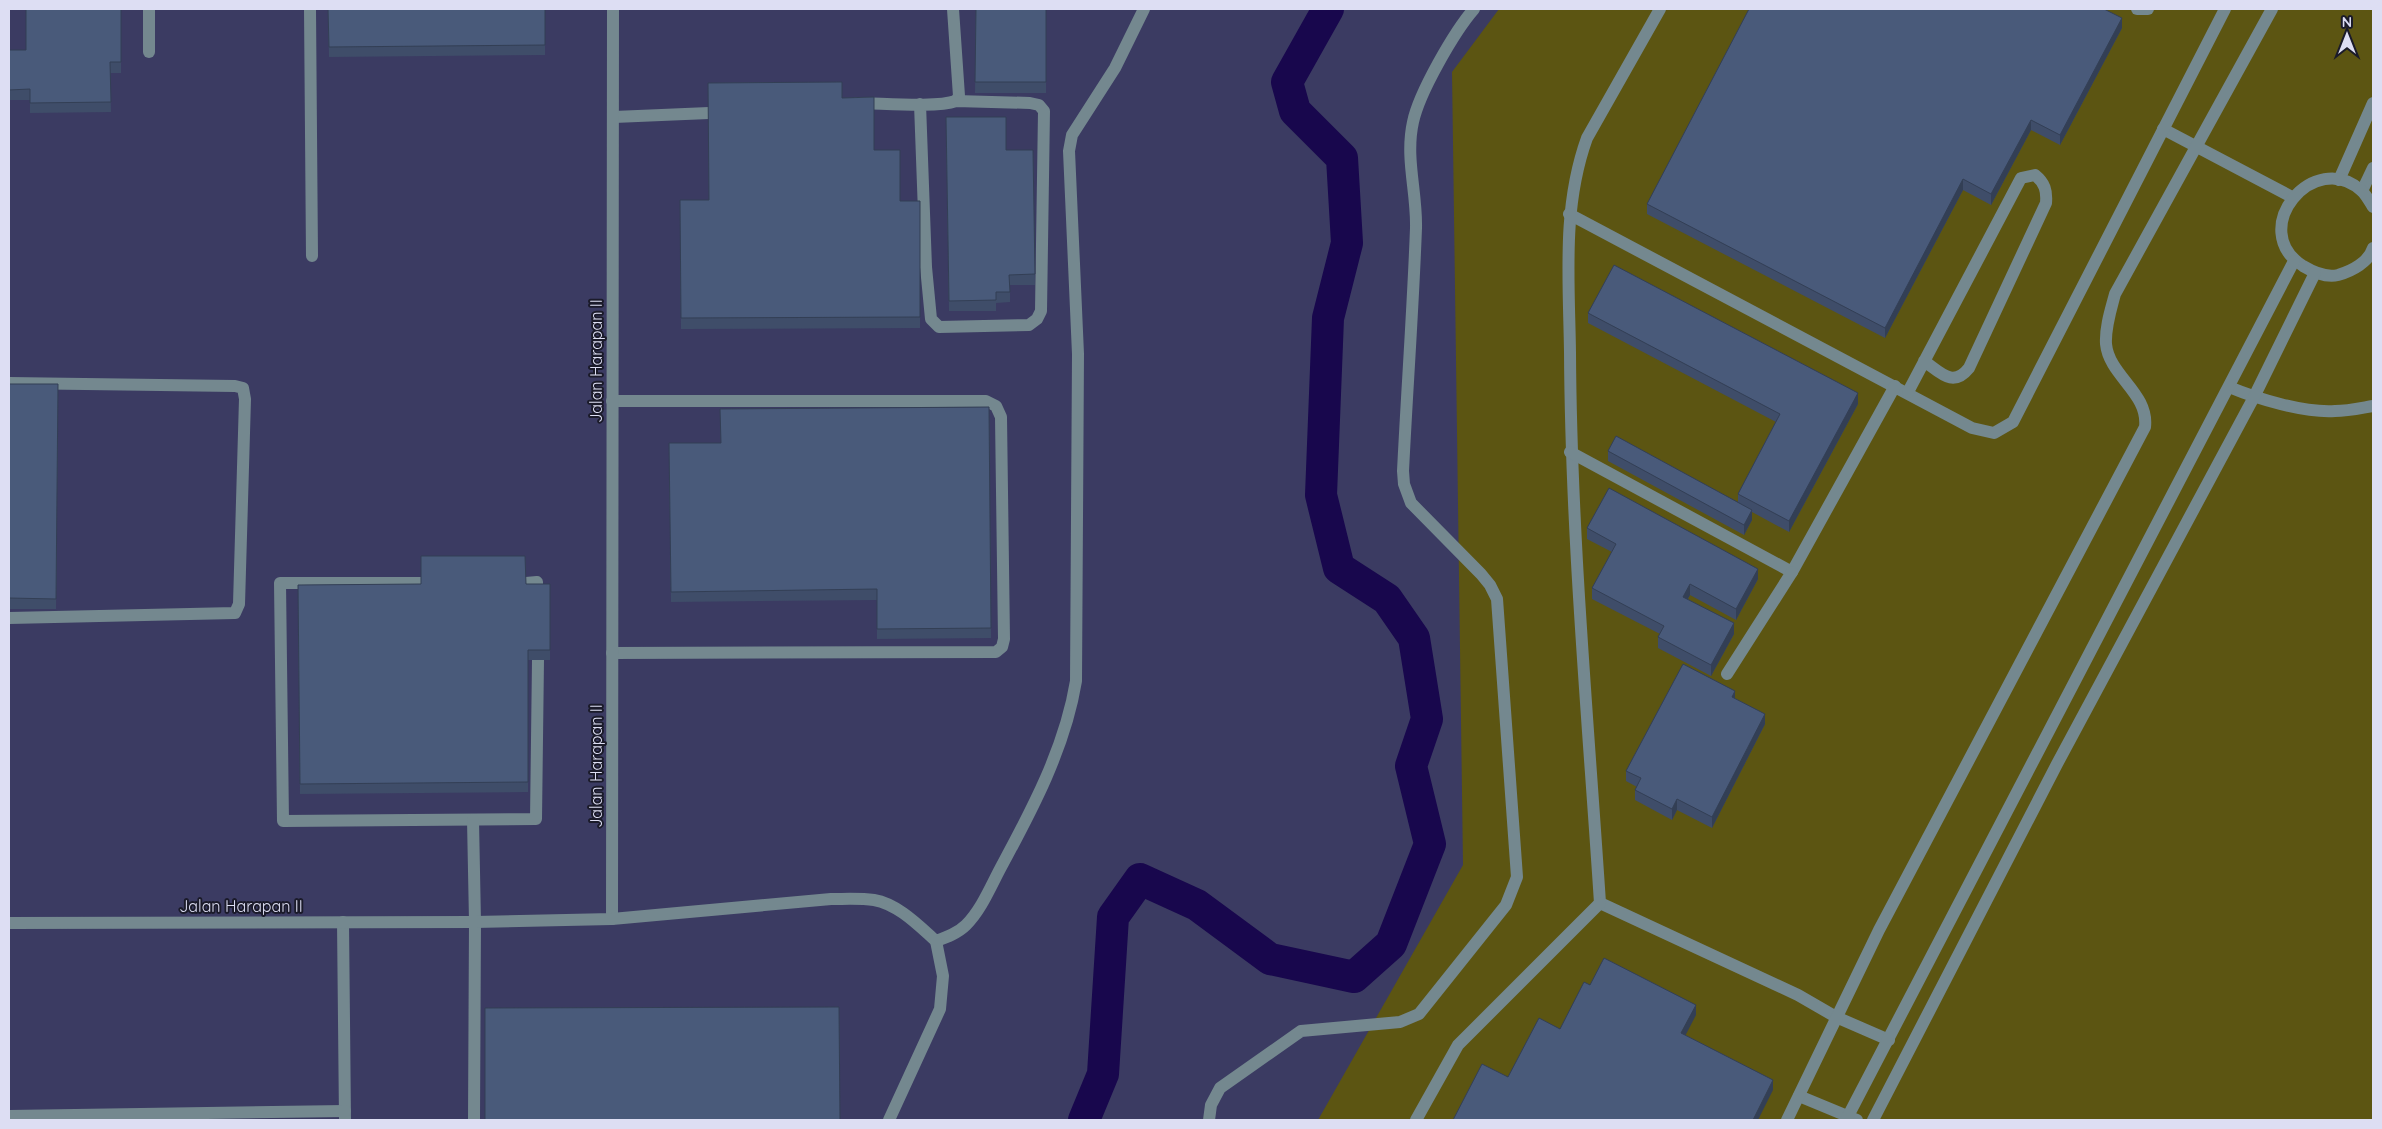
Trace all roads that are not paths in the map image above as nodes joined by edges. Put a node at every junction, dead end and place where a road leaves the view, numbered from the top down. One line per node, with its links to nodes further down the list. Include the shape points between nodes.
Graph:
1 (148, 9): 12 (street)
2 (310, 9): 28 (street)
3 (613, 9): 18 (street, Jalan Harapan II)
4 (953, 9): 13 (street, via 959,96)
5 (1144, 9): 54 (street, via 1115,68 1076,128 1069,151 1078,354 1076,672 1073,699 1058,750 987,894 966,925)
6 (1474, 9): 63 (street, via 1452,39 1416,109 1410,134 1416,227 1403,471 1411,503 1490,584 1496,599 1517,877 1506,905 1420,1014 1400,1022 1301,1031 1220,1088 1211,1105)
7 (1660, 9): 26 (street, via 1587,138 1579,160)
8 (2137, 9): 9 (street)
9 (2148, 9)
10 (2225, 9): 19 (street)
11 (2272, 9): 20 (street)
12 (149, 52)
13 (956, 101): 16 (street); 16 (street, via 1030,103 1039,105 1044,111 1041,311 1037,320 1029,324 938,327 930,319)
14 (842, 103): 16 (street)
15 (2373, 103): 22 (street)
16 (920, 104)
17 (708, 113): 18 (street)
18 (614, 117): 37 (street, Jalan Harapan II)
19 (2162, 129): 20 (street); 35 (street, via 2013,422 1994,432 1972,428)
20 (2196, 146): 24 (street); 55 (street, via 2115,294 2108,328 2106,345 2114,366 2143,406 2145,427 1892,904)
21 (2373, 168): 23 (street)
22 (2339, 180): 23 (street); 24 (street, via 2322,180 2305,186)
23 (2362, 191): 25 (street)
24 (2292, 197): 29 (street, via 2284,212 2281,229 2285,246)
25 (2373, 207)
26 (1569, 214): 33 (street); 39 (street)
27 (2373, 248): 30 (street, via 2357,268 2336,276)
28 (312, 256)
29 (2294, 261): 30 (street); 34 (street)
30 (2315, 273): 36 (street)
31 (1924, 361): 31 (street, via 2021,178 2035,175 2047,192 2046,204 1969,368 1956,379 1945,376); 35 (street)
32 (9, 383): 44 (street, via 235,386 243,388 245,399 239,604 235,613)
33 (1895, 386): 35 (street); 40 (street)
34 (2229, 387): 36 (street); 56 (street)
35 (1908, 392)
36 (2254, 397): 38 (street, via 2333,411); 66 (street, via 2057,764)
37 (612, 401): 45 (street, Jalan Harapan II); 45 (street, via 986,401 996,406 1001,417 1004,639 996,652)
38 (2373, 406)
39 (1570, 452): 40 (street); 49 (street)
40 (1792, 572): 47 (street)
41 (421, 583): 48 (street, via 280,583 283,821)
42 (526, 583): 43 (street, via 537,582)
43 (537, 595)
44 (9, 618)
45 (612, 653): 50 (street, Jalan Harapan II)
46 (538, 660): 48 (street, via 536,819)
47 (1727, 674)
48 (473, 820): 52 (street)
49 (1600, 902): 55 (street, via 1798,995); 64 (street, via 1458,1045)
50 (612, 919): 52 (street, Jalan Harapan II); 54 (street, via 830,899 873,900 895,909)
51 (343, 922): 52 (street, Jalan Harapan II); 53 (street, Jalan Harapan II); 59 (street)
52 (475, 922): 61 (street)
53 (9, 923)
54 (936, 942): 62 (street, via 943,976 940,1009)
55 (1836, 1017): 56 (street); 57 (street)
56 (1889, 1040): 60 (street)
57 (1799, 1096): 60 (street); 65 (street)
58 (9, 1116): 59 (street)
59 (345, 1116)
60 (1850, 1119)
61 (474, 1120)
62 (890, 1120)
63 (1209, 1120)
64 (1416, 1120)
65 (1787, 1120)
66 (1873, 1120)

